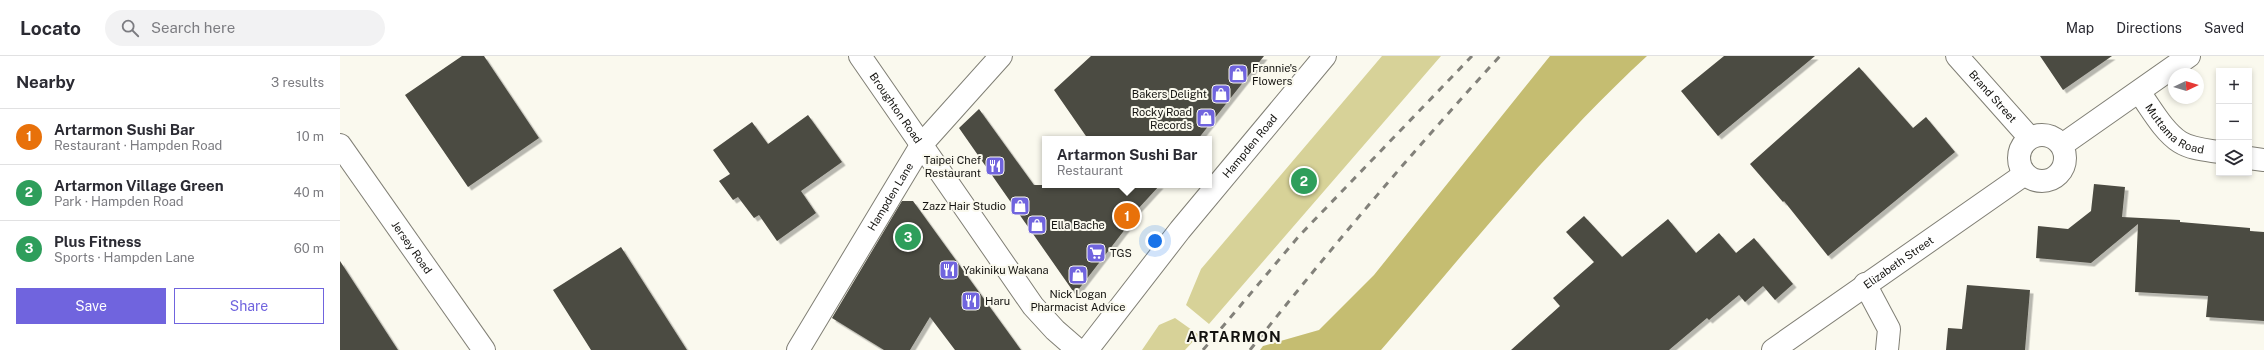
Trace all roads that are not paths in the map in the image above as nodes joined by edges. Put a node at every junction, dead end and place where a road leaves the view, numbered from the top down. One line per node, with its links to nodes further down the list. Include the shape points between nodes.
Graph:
1 (860, 56): 8 (street, Broughton Road)
2 (1001, 56): 8 (street, Hampden Lane)
3 (1325, 56): 19 (street, Hampden Road, via 1180,230)
4 (1957, 56): 7 (street, Brand Street)
5 (2189, 56): 6 (street)
6 (2139, 92): 10 (street); 11 (street, Muttama Road, via 2166,129 2180,142)
7 (2029, 137): 10 (street, via 2051,136); 14 (street, via 2019,155 2019,162)
8 (922, 144): 17 (street, Hampden Lane); 18 (street, Broughton Road, via 1033,306)
9 (340, 145): 16 (street, Jersey Road)
10 (2062, 145): 14 (street, via 2066,160 2059,174 2046,181 2038,181)
11 (2216, 151)
12 (2252, 158): 13 (street)
13 (2264, 160)
14 (2025, 174): 15 (street, Elizabeth Street)
15 (1865, 284): 20 (street, Elizabeth Street); 21 (street, via 1889,328)
16 (484, 350)
17 (798, 350)
18 (1078, 350)
19 (1087, 350)
20 (1773, 350)
21 (1887, 350)

